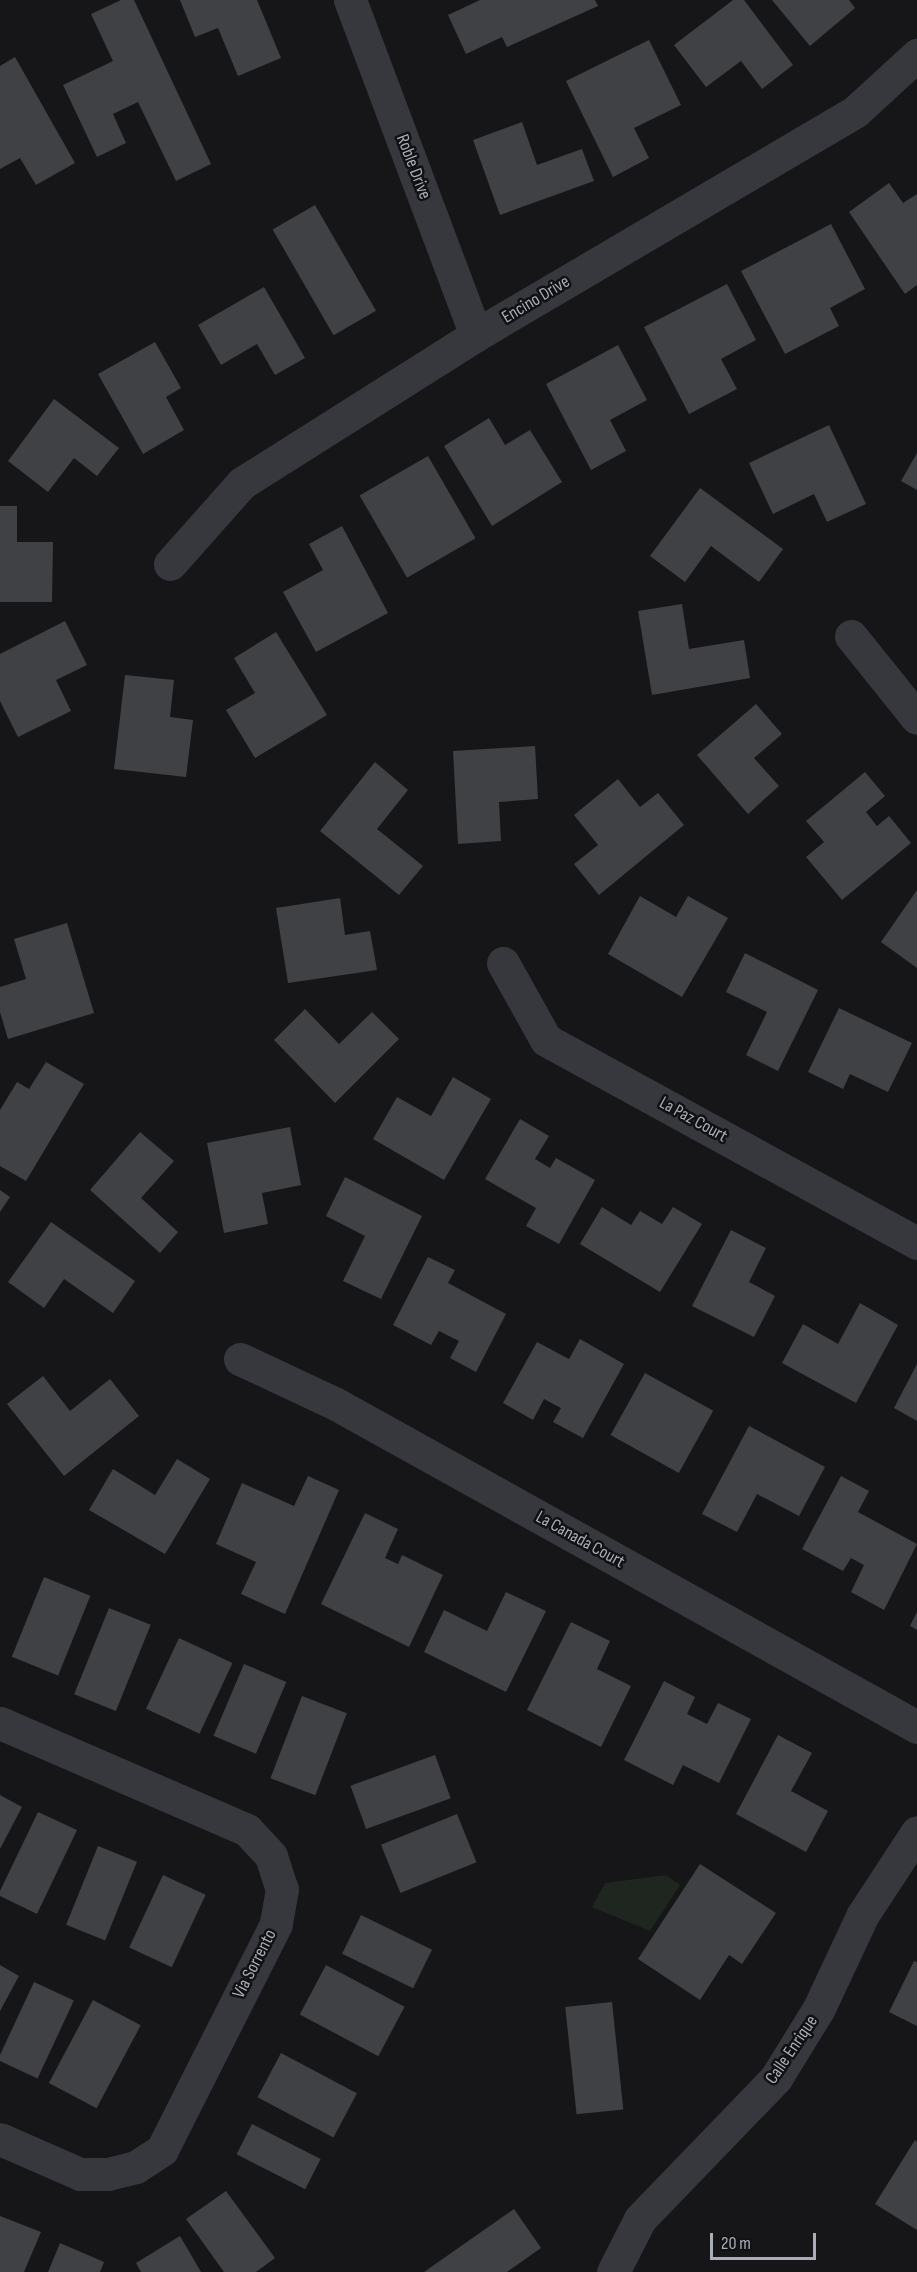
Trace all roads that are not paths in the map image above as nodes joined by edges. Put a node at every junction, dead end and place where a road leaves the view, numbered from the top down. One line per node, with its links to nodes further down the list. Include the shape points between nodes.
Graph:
1 (350, 0): 3 (street, Roble Drive)
2 (917, 55): 3 (street, Encino Drive, via 856,111)
3 (476, 335): 4 (street, Encino Drive, via 242,483)
4 (170, 564)
5 (851, 636): 6 (street)
6 (917, 718)
7 (503, 963): 8 (street, La Paz Court, via 546,1040)
8 (917, 1243)
9 (240, 1359): 11 (street, La Canada Court, via 336,1404)
10 (0, 1723): 13 (street, Via Sorrento, via 247,1830 271,1856 282,1889 276,1924 162,2150 136,2167 108,2174 80,2174)
11 (917, 1727)
12 (917, 1832): 14 (street, Calle Enrique, via 862,1916 819,2008 776,2078 639,2219)
13 (0, 2139)
14 (613, 2272)

